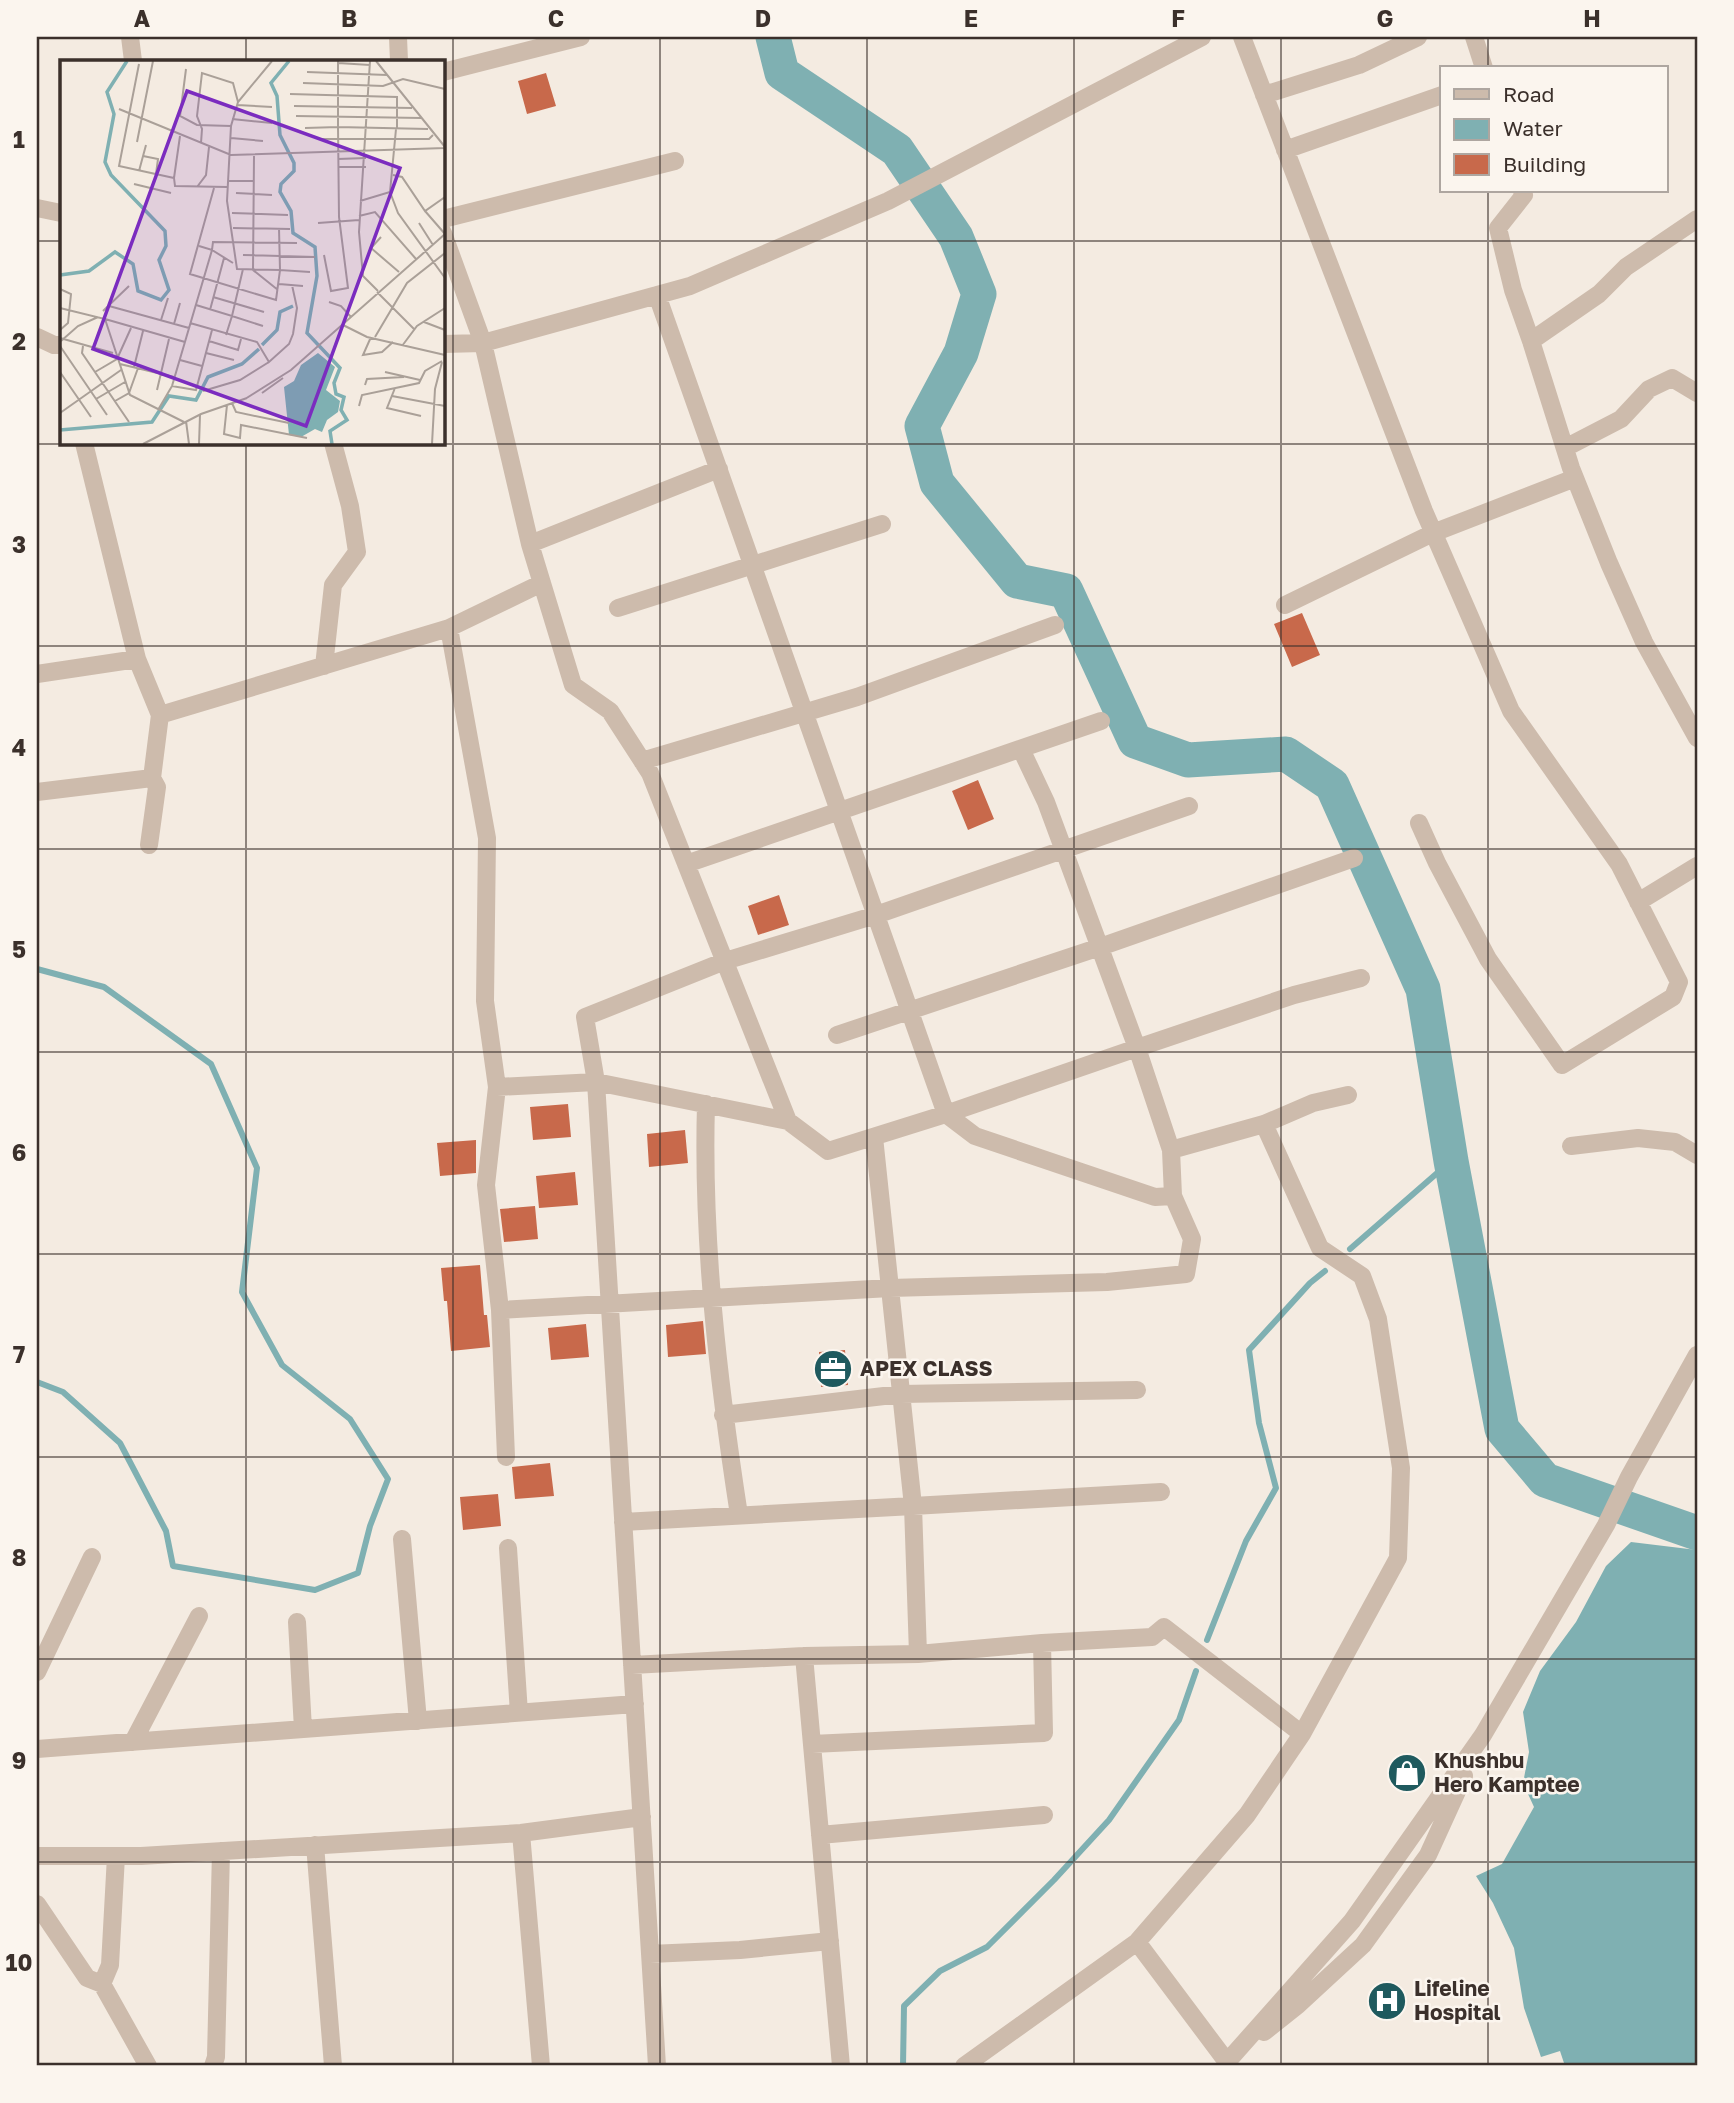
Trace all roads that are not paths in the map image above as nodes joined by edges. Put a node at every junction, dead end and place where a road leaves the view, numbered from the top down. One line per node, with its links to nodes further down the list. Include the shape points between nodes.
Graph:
1 (130, 37): 8 (street)
2 (398, 37): 9 (street)
3 (581, 37): 11 (street)
4 (1202, 37): 22 (street, via 888,201 690,286)
5 (1242, 37): 12 (street)
6 (1418, 37): 12 (street, via 1359,65)
7 (1474, 37): 10 (street)
8 (134, 60)
9 (399, 60)
10 (1483, 66)
11 (444, 72)
12 (1264, 95): 14 (street)
13 (1440, 96): 14 (street)
14 (1285, 150): 35 (street)
15 (675, 161): 19 (street)
16 (1522, 192): 24 (street, via 1498,228)
17 (37, 208): 18 (street)
18 (60, 213)
19 (444, 219)
20 (1697, 219): 24 (street)
21 (444, 236): 25 (street)
22 (657, 295): 25 (street); 32 (street)
23 (37, 337): 27 (street)
24 (1531, 341): 31 (street)
25 (483, 343): 26 (street); 36 (street)
26 (444, 344)
27 (60, 345)
28 (1697, 393): 31 (street, via 1672,378 1649,389 1621,419)
29 (85, 444): 43 (street)
30 (333, 444): 44 (street, via 357,552 333,586)
31 (1565, 448): 33 (street)
32 (719, 469): 36 (street); 37 (street)
33 (1575, 478): 35 (street); 49 (street, via 1644,642)
34 (882, 524): 37 (street)
35 (1433, 533): 39 (street); 62 (street, via 1511,711 1619,864)
36 (530, 544): 38 (street)
37 (753, 565): 40 (street); 46 (street)
38 (542, 583): 42 (street); 51 (street, via 573,685 610,711)
39 (1285, 605)
40 (618, 608)
41 (1055, 625): 46 (street)
42 (449, 628): 44 (street); 71 (street, via 487,838 485,1001)
43 (137, 659): 45 (street); 47 (street)
44 (324, 666): 47 (street)
45 (37, 674)
46 (805, 713): 51 (street); 55 (street)
47 (160, 715): 52 (street)
48 (1101, 721): 50 (street)
49 (1697, 738)
50 (1021, 749): 55 (street); 58 (street)
51 (642, 761): 60 (street)
52 (152, 778): 53 (street); 57 (street, via 157,787)
53 (37, 792)
54 (1189, 806): 58 (street)
55 (839, 810): 60 (street); 63 (street)
56 (1419, 823): 62 (street, via 1488,959 1562,1065 1673,997 1679,982)
57 (149, 845)
58 (1063, 848): 63 (street); 64 (street)
59 (1354, 858): 64 (street)
60 (686, 864): 65 (street)
61 (1697, 866): 62 (street)
62 (1638, 902)
63 (876, 915): 65 (street); 67 (street)
64 (1100, 947): 67 (street); 69 (street)
65 (724, 961): 70 (street, via 586,1017); 75 (street)
66 (1361, 978): 69 (street, via 1294,995)
67 (910, 1012): 68 (street); 74 (street)
68 (837, 1035)
69 (1137, 1048): 74 (street); 79 (street)
70 (596, 1082): 71 (street); 73 (street); 84 (street)
71 (497, 1087): 85 (street, via 486,1185)
72 (1348, 1095): 76 (street, via 1313,1103)
73 (706, 1104): 75 (street); 83 (street, via 704,1175)
74 (946, 1114): 77 (street); 81 (street, via 975,1136 1155,1197)
75 (788, 1121): 77 (street, via 828,1151)
76 (1264, 1124): 79 (street); 109 (street, via 1320,1248 1362,1276 1378,1319 1401,1468 1398,1558)
77 (874, 1137): 82 (street)
78 (1571, 1146): 80 (street, via 1638,1138 1675,1142)
79 (1171, 1150): 81 (street)
80 (1697, 1155)
81 (1173, 1196): 82 (street, via 1192,1239 1186,1274 1107,1282)
82 (890, 1288): 83 (street); 88 (street)
83 (713, 1299): 84 (street); 89 (street)
84 (610, 1305): 85 (street); 94 (street)
85 (500, 1310): 90 (street)
86 (1697, 1355): 126 (street, via 1606,1525 1483,1735 1352,1922)
87 (1137, 1390): 88 (street)
88 (901, 1394): 89 (street); 92 (street)
89 (723, 1415): 93 (street)
90 (506, 1457)
91 (1161, 1492): 92 (street)
92 (913, 1506): 93 (street); 101 (street)
93 (739, 1515): 94 (street)
94 (623, 1522): 103 (street)
95 (402, 1539): 107 (street)
96 (508, 1548): 106 (street)
97 (92, 1557): 104 (street)
98 (199, 1616): 110 (street)
99 (297, 1622): 108 (street)
100 (1042, 1643): 101 (street); 109 (street, via 1152,1637 1164,1627); 111 (street, via 1044,1733)
101 (918, 1654): 102 (street)
102 (804, 1656): 103 (street); 111 (street)
103 (632, 1665): 105 (street)
104 (37, 1672)
105 (635, 1704): 106 (street); 114 (street)
106 (519, 1713): 107 (street)
107 (418, 1721): 108 (street)
108 (303, 1729): 110 (street)
109 (1302, 1734): 123 (street, via 1247,1815)
110 (133, 1742): 112 (street)
111 (812, 1744): 116 (street)
112 (37, 1749)
113 (1044, 1815): 116 (street)
114 (642, 1817): 115 (street); 124 (street)
115 (521, 1833): 117 (street); 130 (street)
116 (820, 1835): 122 (street)
117 (315, 1846): 118 (street); 129 (street)
118 (221, 1851): 120 (street); 128 (street)
119 (37, 1856): 120 (street)
120 (116, 1856): 125 (street, via 110,1965)
121 (37, 1904): 125 (street, via 87,1978)
122 (830, 1941): 124 (street); 132 (street)
123 (1137, 1942): 126 (street); 133 (street)
124 (650, 1954): 131 (street)
125 (102, 1984): 127 (street)
126 (1224, 2064)
127 (148, 2066)
128 (213, 2066)
129 (333, 2066)
130 (541, 2066)
131 (657, 2066)
132 (841, 2066)
133 (964, 2066)

